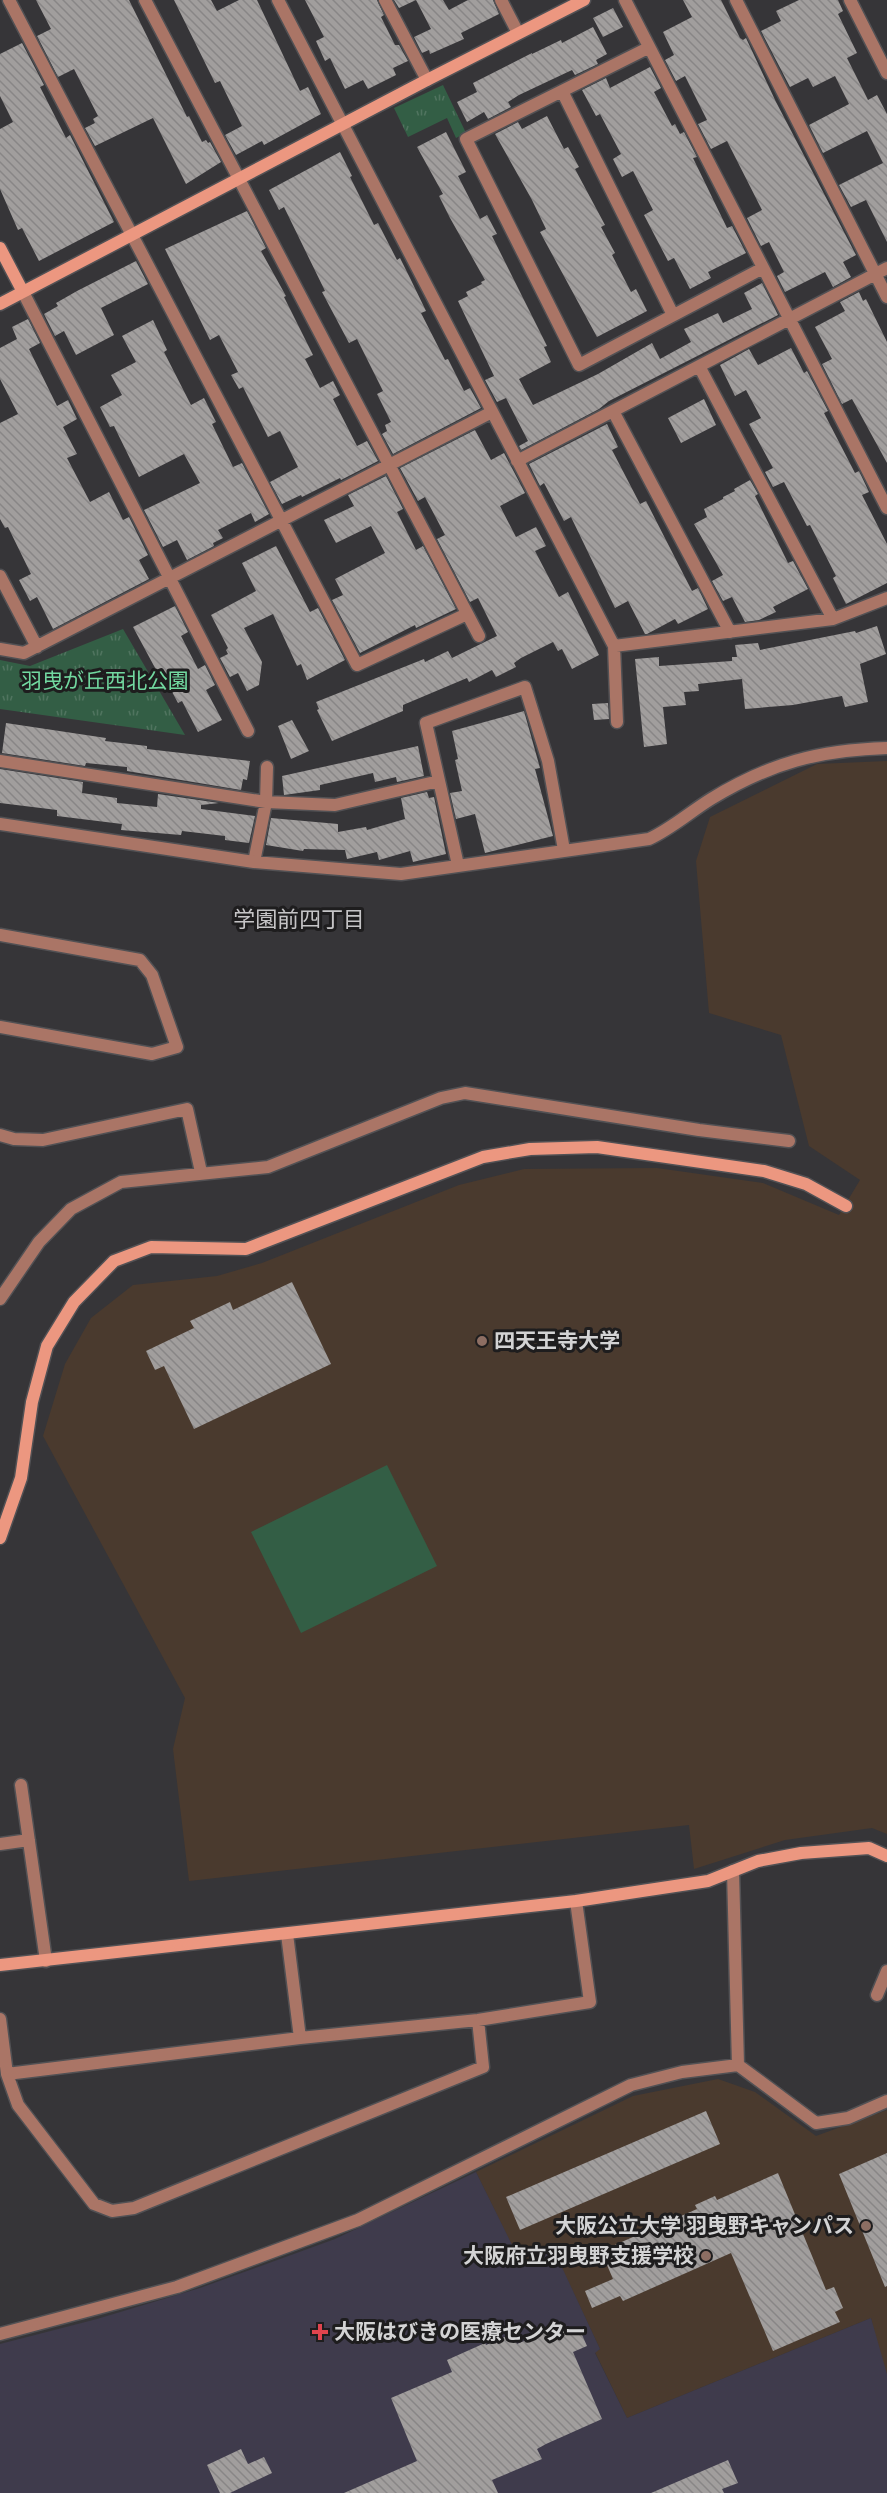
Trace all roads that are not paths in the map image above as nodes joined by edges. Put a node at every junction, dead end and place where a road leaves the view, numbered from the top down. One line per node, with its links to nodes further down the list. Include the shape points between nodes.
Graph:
1 (9, 0): 17 (street)
2 (145, 0): 16 (street)
3 (278, 0): 15 (street)
4 (385, 0): 13 (street)
5 (501, 0): 10 (street)
6 (584, 0): 10 (street)
7 (625, 0): 11 (street)
8 (736, 0): 20 (street)
9 (850, 0): 12 (street)
10 (518, 33): 13 (street)
11 (648, 48): 14 (street); 19 (street)
12 (887, 73)
13 (427, 80): 15 (street)
14 (562, 91): 24 (street); 24 (street, via 466,139 579,365)
15 (343, 125): 16 (street); 28 (street)
16 (239, 180): 17 (street); 30 (street)
17 (133, 235): 21 (street); 32 (street)
18 (0, 248): 21 (street)
19 (763, 268): 24 (street); 25 (street)
20 (881, 272): 22 (street); 25 (street)
21 (23, 292): 23 (street); 34 (street)
22 (887, 297)
23 (0, 304)
24 (674, 315)
25 (789, 319): 26 (street); 31 (street)
26 (699, 366): 27 (street); 37 (street)
27 (613, 411): 29 (street); 38 (street)
28 (492, 412): 29 (street); 30 (street)
29 (517, 461): 40 (street)
30 (389, 465): 32 (street); 36 (street)
31 (887, 508)
32 (283, 521): 34 (street); 36 (street, via 357,665)
33 (0, 576): 41 (street)
34 (171, 578): 41 (street); 44 (street)
35 (887, 598): 37 (street)
36 (467, 614): 39 (street)
37 (833, 619): 38 (street)
38 (730, 632): 40 (street)
39 (479, 636)
40 (614, 646): 43 (street)
41 (37, 647): 42 (street, via 24,653)
42 (0, 649)
43 (617, 722)
44 (248, 731)
45 (887, 748): 51 (street, via 827,753 784,763 746,780 649,839)
46 (0, 761): 49 (street)
47 (267, 767): 49 (street)
48 (439, 781): 49 (street, via 335,805); 51 (street, via 426,723 525,687 548,761); 53 (street)
49 (266, 802): 52 (street)
50 (0, 824): 52 (street)
51 (564, 850): 53 (street)
52 (254, 862): 53 (street, via 401,874)
53 (458, 865)
54 (0, 935): 55 (street, via 140,960 152,975 177,1047 152,1054)
55 (0, 1027)
56 (0, 1135): 58 (street, via 43,1140 187,1109)
57 (789, 1141): 58 (street, via 465,1093 441,1098 268,1167)
58 (201, 1172): 60 (street, via 121,1182 71,1209 39,1242)
59 (846, 1206): 61 (street, via 806,1184 764,1171 597,1147 530,1149 483,1157 246,1249 151,1247 114,1261 74,1302 47,1346 32,1402 21,1478)
60 (0, 1299)
61 (0, 1538)
62 (21, 1785): 63 (street)
63 (29, 1840): 64 (street); 69 (street)
64 (0, 1844)
65 (887, 1856): 66 (street, via 869,1848 801,1853 758,1861)
66 (733, 1871): 67 (street, via 708,1881); 76 (street)
67 (576, 1901): 68 (street); 74 (street, via 590,2002)
68 (287, 1934): 69 (street); 75 (street)
69 (46, 1961): 70 (street)
70 (0, 1965)
71 (887, 1971): 72 (street)
72 (877, 1995)
73 (0, 2019): 77 (street)
74 (478, 2020): 75 (street); 77 (street, via 483,2067 134,2208 112,2211 94,2204 18,2105)
75 (300, 2038): 77 (street)
76 (738, 2065): 78 (street, via 816,2122 848,2118); 79 (street, via 682,2072 631,2085 358,2220 177,2287)
77 (7, 2074)
78 (887, 2101)
79 (0, 2334)

